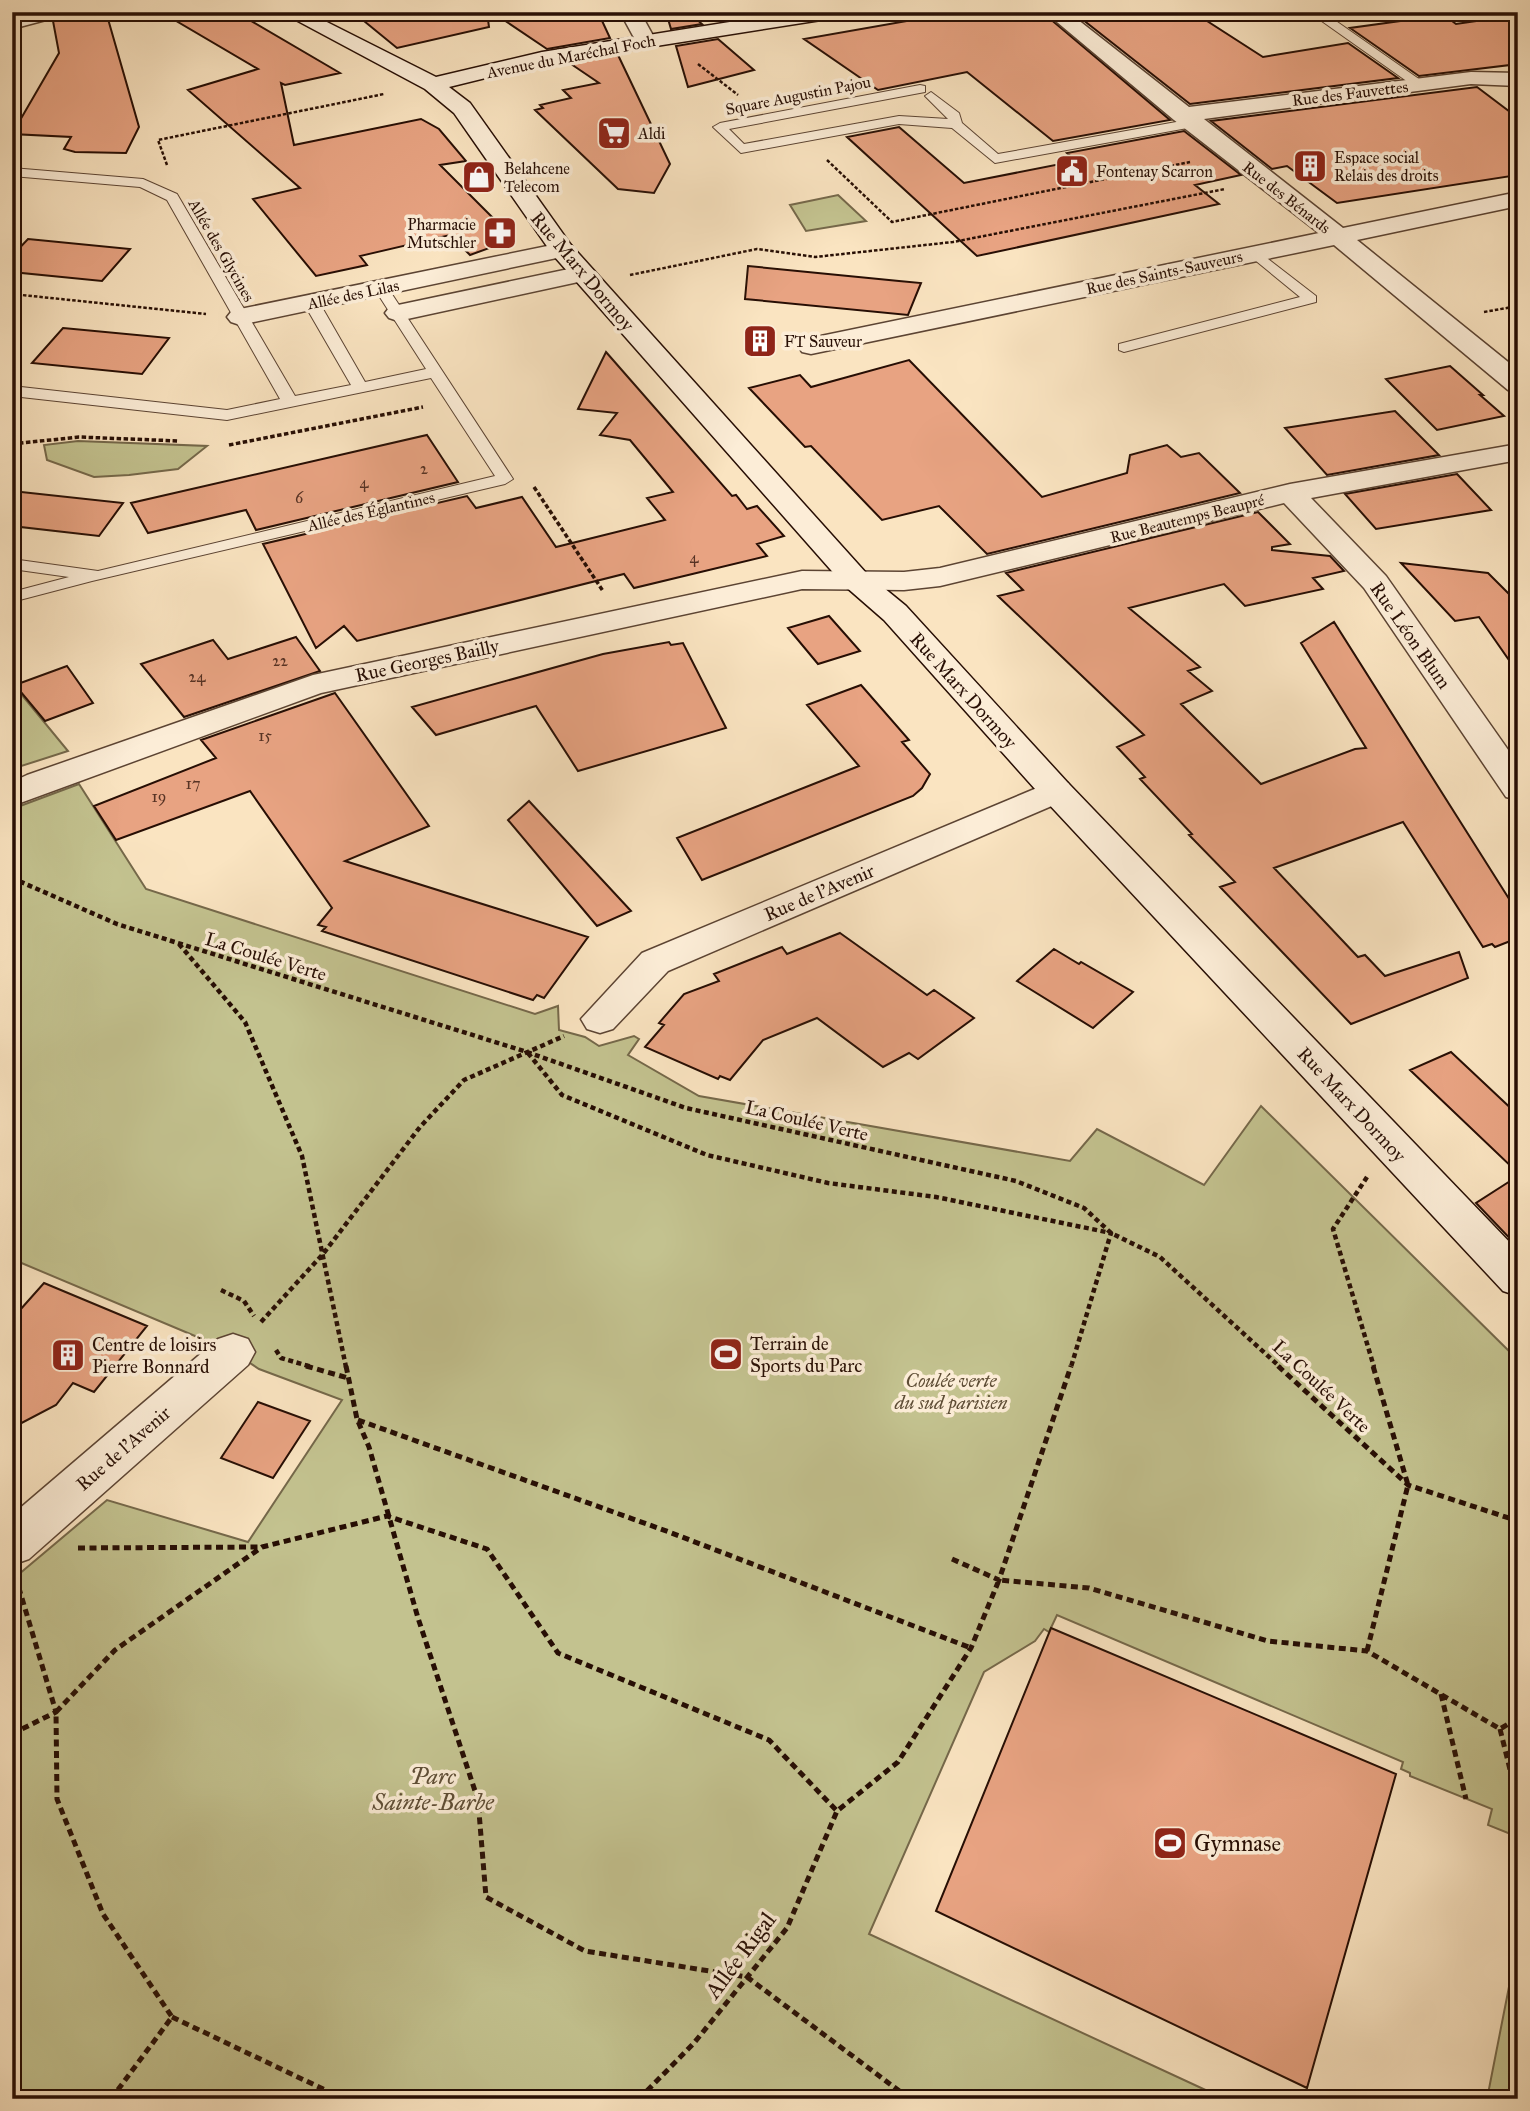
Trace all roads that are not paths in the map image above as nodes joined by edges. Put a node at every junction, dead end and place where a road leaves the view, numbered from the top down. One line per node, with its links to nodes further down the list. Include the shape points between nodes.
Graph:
1 (54, 12): 7 (street)
2 (291, 12): 10 (street, Rue Marx Dormoy)
3 (630, 12): 8 (street)
4 (834, 12): 8 (street, Avenue du Maréchal Foch)
5 (1055, 12): 12 (street, Rue des Bénards)
6 (1315, 12): 11 (lane)
7 (12, 23)
8 (645, 41): 10 (street, Avenue du Maréchal Foch, via 542,58)
9 (1518, 80): 11 (street, Rue des Fauvettes, via 1471,78)
10 (433, 84): 17 (street, Rue Marx Dormoy, via 463,108)
11 (1420, 84): 12 (street, Rue des Fauvettes)
12 (1187, 119): 13 (lane, via 995,159); 16 (street, Rue des Bénards)
13 (956, 124): 13 (lane, Square Augustin Pajou, via 899,120 741,149 720,127 926,93 954,116)
14 (12, 172): 23 (lane, Allée des Glycines, via 143,183 172,197)
15 (1518, 199): 16 (street, Rue des Saints-Sauveurs)
16 (1338, 236): 18 (street, Rue des Saints-Sauveurs); 27 (street, Rue des Bénards)
17 (562, 250): 19 (street, Rue Marx Dormoy); 20 (street, Allée des Lilas)
18 (1255, 253): 24 (street, Rue des Saints-Sauveurs); 25 (lane, via 1311,299)
19 (587, 278): 22 (street); 35 (street, Rue Marx Dormoy)
20 (381, 288): 21 (street, Allée des Lilas); 22 (lane)
21 (311, 302): 23 (street, Allée des Lilas); 28 (lane)
22 (398, 313): 26 (lane)
23 (240, 317): 30 (lane)
24 (811, 346)
25 (1124, 347)
26 (436, 372): 28 (lane); 34 (lane, Allée des Églantines, via 505,479)
27 (1518, 384)
28 (361, 388): 30 (lane)
29 (12, 391): 30 (lane, via 227,415)
30 (290, 402)
31 (1518, 452): 32 (street, Rue Beautemps Beaupré)
32 (1290, 493): 35 (street, Rue Beautemps Beaupré, via 940,577); 37 (street, Rue Léon Blum, via 1375,582)
33 (12, 564): 34 (lane, Allée des Églantines)
34 (98, 576): 36 (lane)
35 (856, 580): 38 (street, Rue Marx Dormoy, via 894,613); 39 (street, Rue Georges Bailly, via 803,580 313,685)
36 (12, 597)
37 (1518, 789)
38 (1056, 791): 40 (street, Rue de l'Avenir, via 655,962); 41 (street, Rue Marx Dormoy)
39 (12, 795)
40 (600, 1019)
41 (1518, 1279)
42 (258, 1339): 43 (street, Rue de l'Avenir)
43 (14, 1562)

